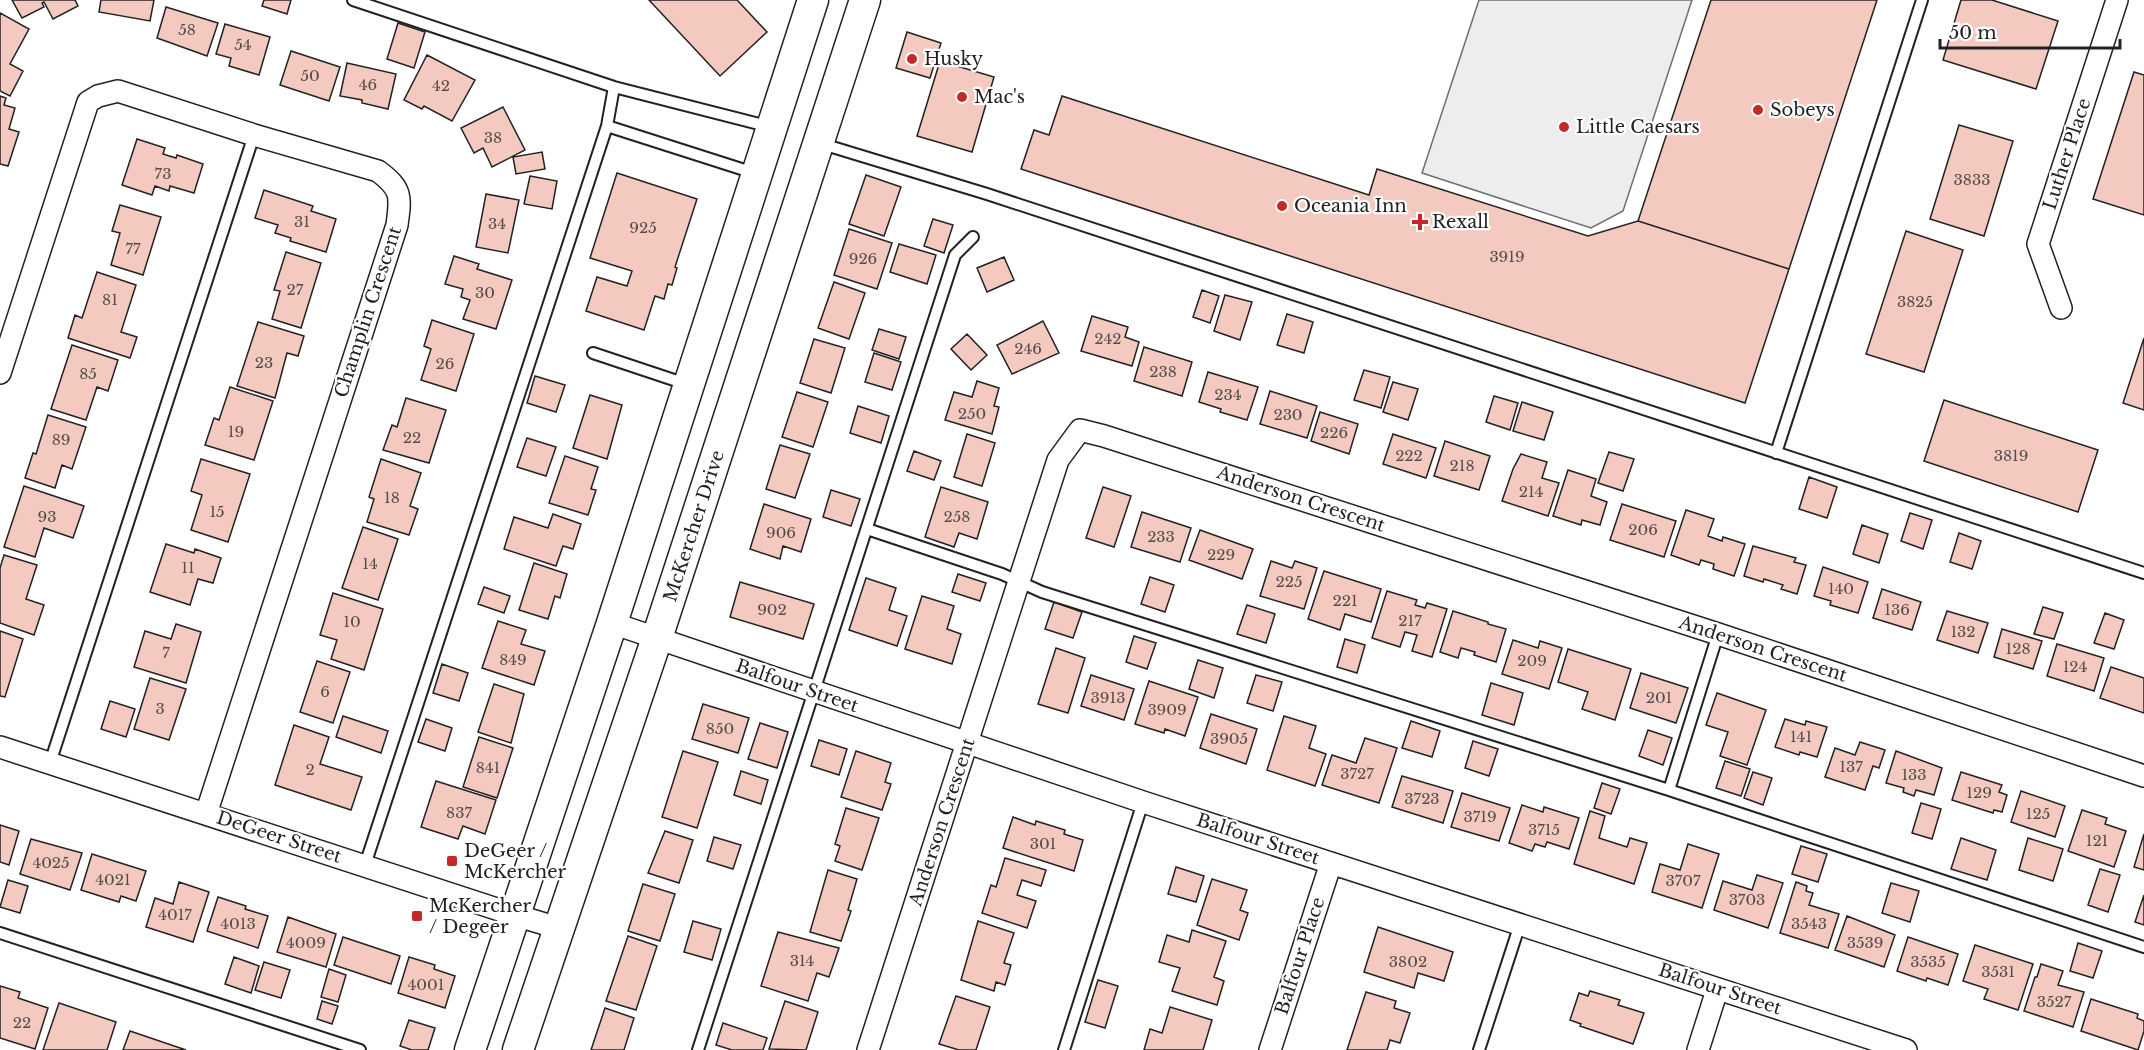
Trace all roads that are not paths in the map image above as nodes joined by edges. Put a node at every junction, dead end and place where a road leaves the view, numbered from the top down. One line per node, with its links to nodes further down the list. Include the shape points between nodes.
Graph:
1 (352, 0): 6 (lane)
2 (813, 0): 8 (main road)
3 (865, 0): 10 (main road, McKercher Drive)
4 (1922, 0): 17 (lane)
5 (2116, 0): 13 (street, Luther Place, via 2038,244)
6 (614, 87): 7 (lane); 8 (lane)
7 (607, 126): 11 (lane); 33 (lane)
8 (772, 127): 11 (main road)
9 (254, 135): 15 (street, Champlin Crescent, via 118,91 88,102); 27 (lane); 31 (street, Champlin Crescent, via 378,171 394,183 398,214)
10 (819, 143): 17 (lane, via 987,194); 23 (main road, McKercher Drive)
11 (757, 174): 16 (main road)
12 (973, 237): 18 (lane, via 955,255)
13 (2061, 308)
14 (592, 353): 16 (lane)
15 (0, 373)
16 (689, 385): 21 (main road)
17 (1776, 453): 19 (lane)
18 (867, 530): 20 (lane); 24 (lane)
19 (2144, 573)
20 (1020, 582): 22 (street, Anderson Crescent, via 1058,460 1080,430); 25 (street, Anderson Crescent); 29 (lane)
21 (612, 623): 23 (street, Balfour Street); 34 (main road)
22 (1718, 634): 28 (street, Anderson Crescent); 29 (lane)
23 (657, 639): 24 (street, Balfour Street); 36 (main road, McKercher Drive)
24 (814, 691): 25 (street, Balfour Street); 43 (lane)
25 (968, 743): 30 (street, Balfour Street); 44 (street, Anderson Crescent)
26 (0, 747): 27 (street, DeGeer Street)
27 (50, 763): 31 (street, DeGeer Street)
28 (2144, 776)
29 (1669, 790): 38 (lane)
30 (1143, 802): 32 (street, Balfour Street); 45 (lane)
31 (206, 814): 33 (street, DeGeer Street)
32 (1331, 863): 35 (street, Balfour Street); 46 (street, Balfour Place)
33 (365, 865): 34 (street, DeGeer Street)
34 (515, 915): 36 (street, DeGeer Street); 41 (main road)
35 (1520, 924): 39 (street, Balfour Street); 47 (lane)
36 (558, 928): 42 (main road, McKercher Drive)
37 (0, 933): 40 (lane)
38 (2144, 947)
39 (1718, 990): 48 (street); 49 (street, Balfour Street)
40 (360, 1050)
41 (470, 1050)
42 (518, 1050)
43 (698, 1050)
44 (868, 1050)
45 (1064, 1050)
46 (1270, 1050)
47 (1479, 1050)
48 (1698, 1050)
49 (1906, 1050)

